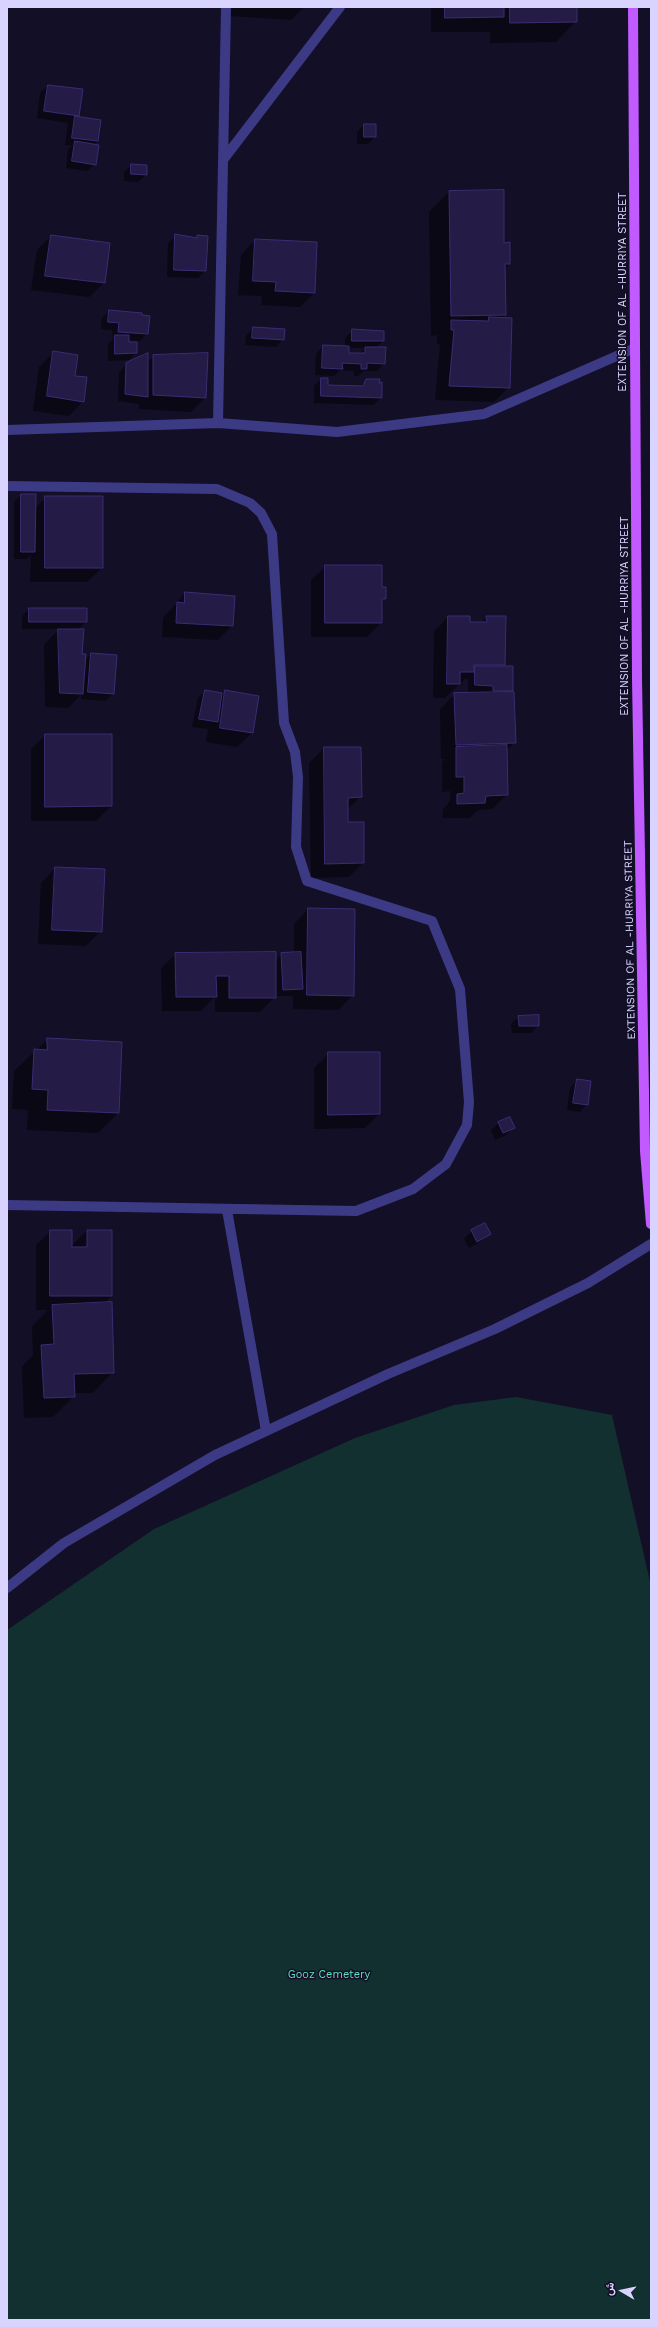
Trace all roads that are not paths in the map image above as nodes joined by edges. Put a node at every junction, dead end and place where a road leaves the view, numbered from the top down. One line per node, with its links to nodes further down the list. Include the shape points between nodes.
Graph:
1 (226, 7): 4 (street)
2 (340, 7): 4 (street)
3 (633, 7): 5 (main road, EXTENSION OF AL -HURRIYA STREET)
4 (223, 160): 6 (street)
5 (635, 348): 6 (street, via 484,414 338,432); 11 (main road, EXTENSION OF AL -HURRIYA STREET, via 637,687 645,1152)
6 (218, 423): 7 (street)
7 (7, 430)
8 (7, 486): 10 (street, via 217,489 250,502 261,513 272,534 284,723 294,752 298,778 296,847 307,881 432,922 460,989 467,1125 446,1164 413,1189 356,1211)
9 (7, 1205): 10 (street)
10 (227, 1210): 13 (street)
11 (651, 1224)
12 (651, 1244): 13 (street, via 588,1283 495,1329 388,1374)
13 (266, 1431): 14 (street, via 215,1455 64,1543)
14 (7, 1588)

